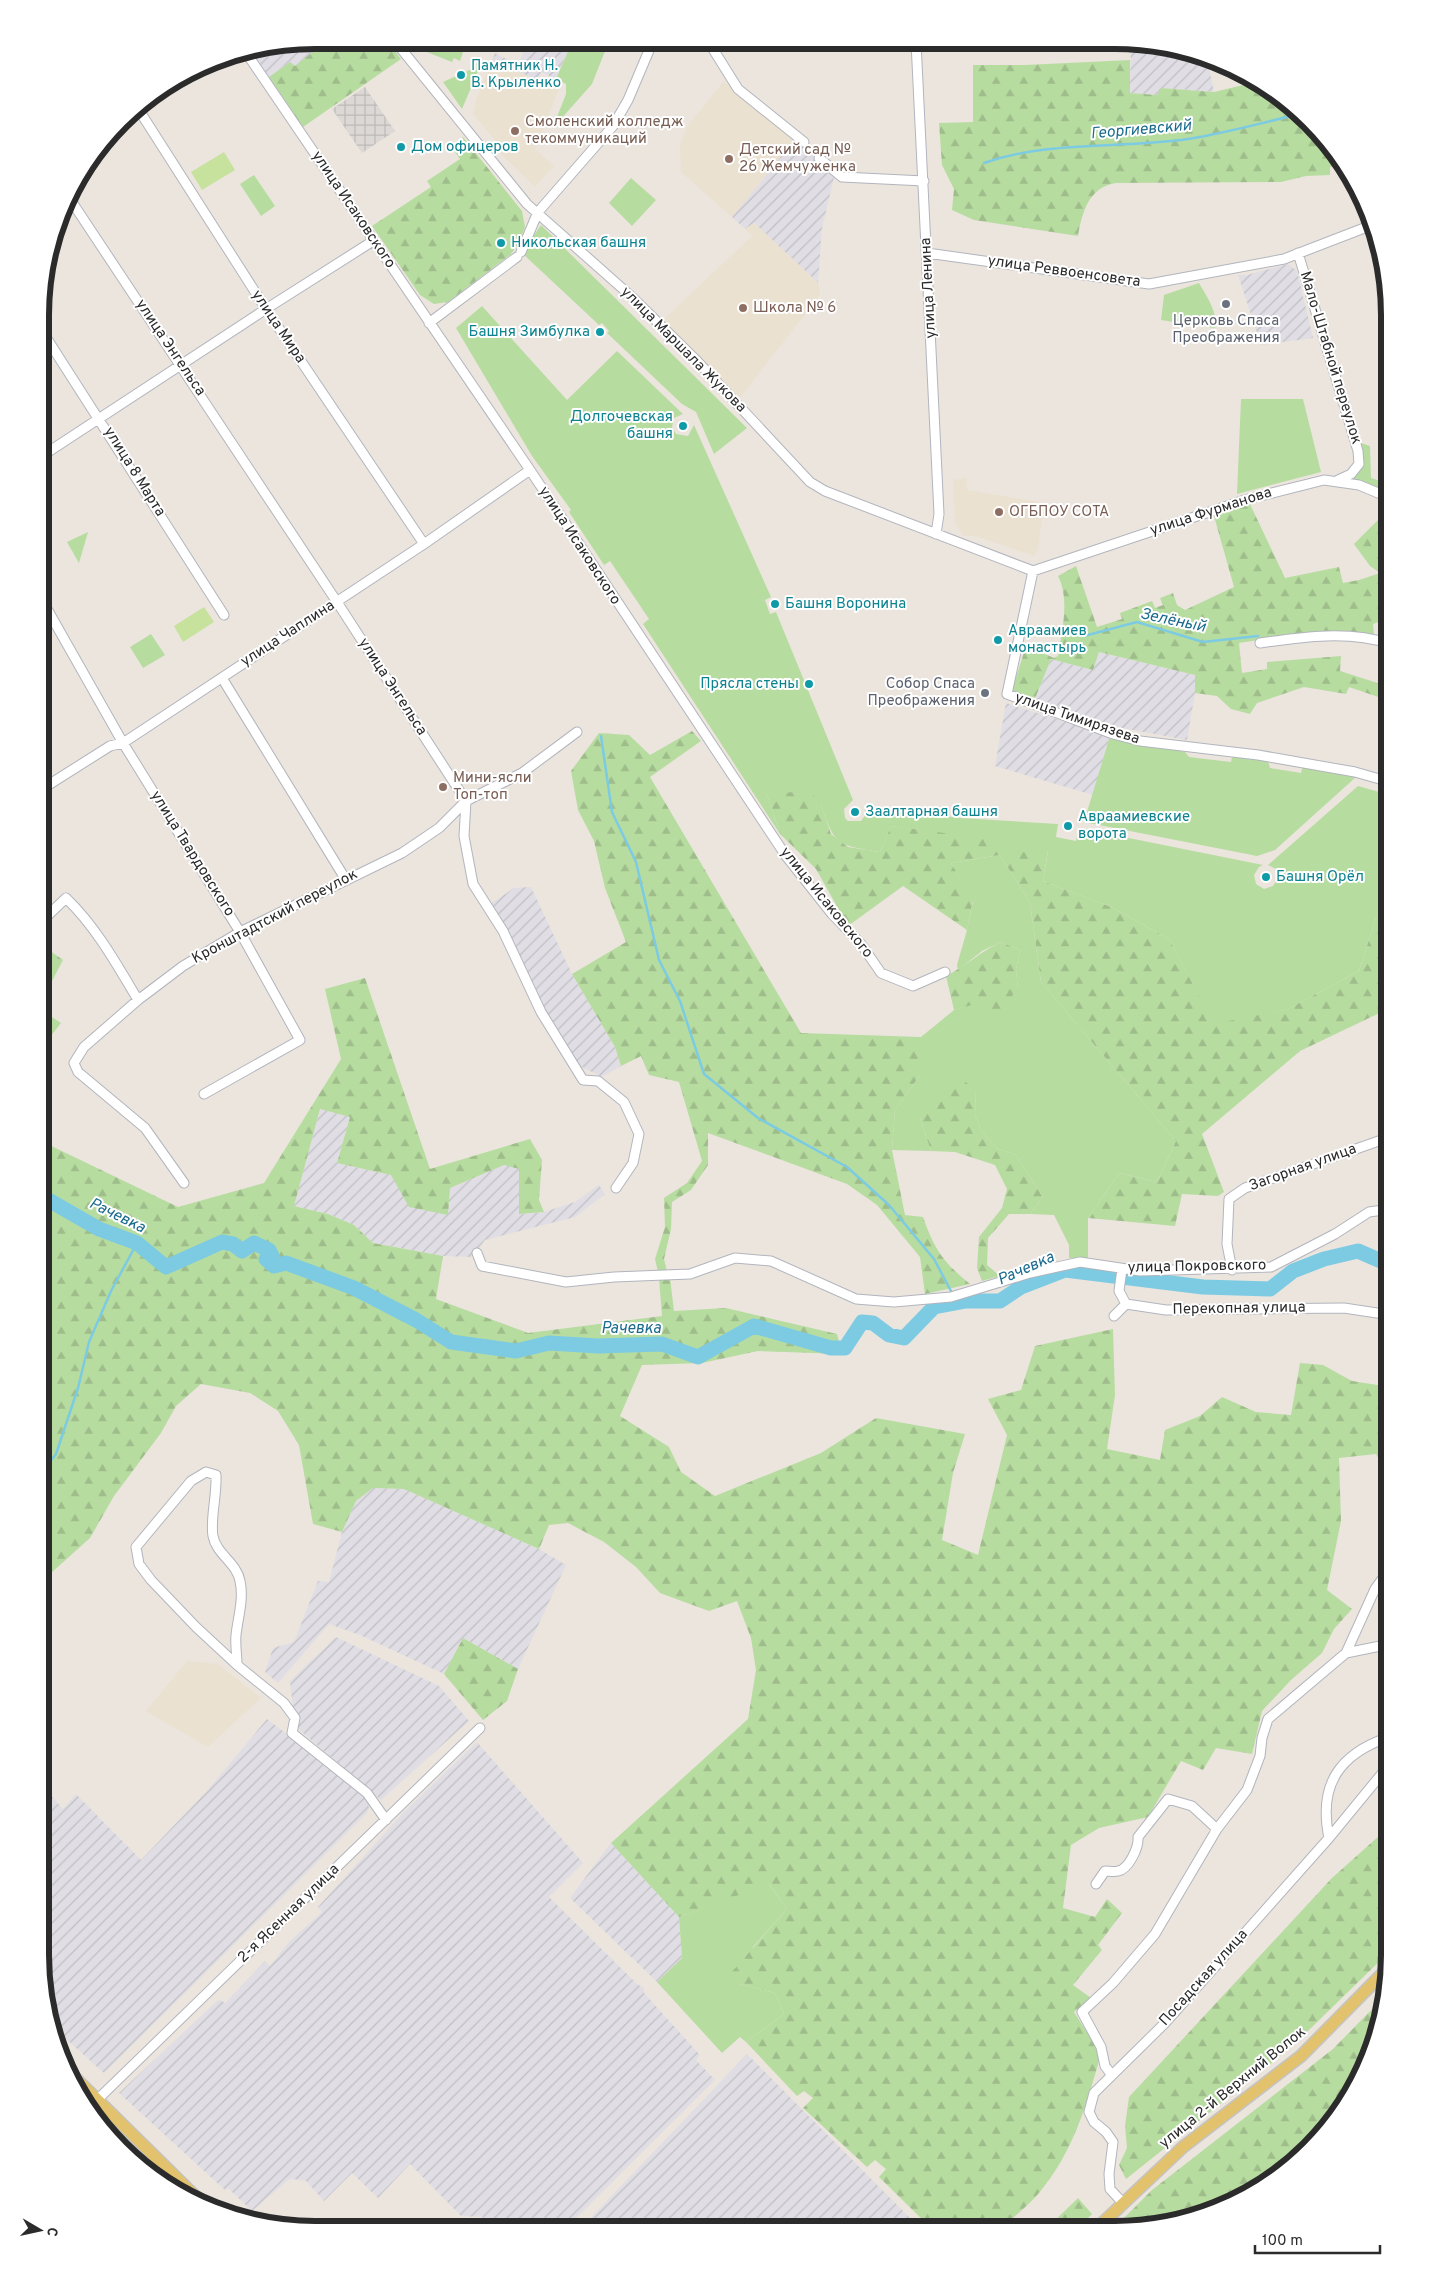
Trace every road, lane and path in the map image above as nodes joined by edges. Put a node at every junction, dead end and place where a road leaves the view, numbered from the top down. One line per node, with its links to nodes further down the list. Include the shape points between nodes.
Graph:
1 (401, 49): 11 (street, улица Маршала Жукова, via 512,187)
2 (650, 49): 11 (street, via 613,126)
3 (713, 49): 7 (street, via 738,89)
4 (916, 49): 9 (street, улица Ленина)
5 (249, 57): 13 (street, улица Исаковского)
6 (141, 114): 16 (street, улица Мира)
7 (804, 142)
8 (819, 158): 9 (street, via 842,177)
9 (924, 181): 14 (street, улица Ленина)
10 (73, 204): 19 (street, улица Энгельса)
11 (538, 212): 17 (street, via 519,255); 25 (street, улица Маршала Жукова, via 691,355 810,482 825,491)
12 (1366, 227): 15 (street, улица Реввоенсовета)
13 (373, 241): 16 (street); 17 (street, улица Исаковского)
14 (927, 253): 15 (street, улица Реввоенсовета, via 1149,284 1284,259); 25 (street, улица Ленина, via 939,514)
15 (1298, 253): 23 (street, Мало-Штабной переулок, via 1358,451 1359,464 1351,474)
16 (266, 309): 19 (street); 26 (street, улица Мира)
17 (429, 323): 22 (street, улица Исаковского)
18 (49, 342): 20 (street, улица 8 Марта)
19 (181, 364): 20 (street); 28 (street, улица Энгельса)
20 (99, 418): 21 (street); 30 (street, улица 8 Марта)
21 (49, 451)
22 (530, 470): 26 (street, улица Чаплина); 42 (street, улица Исаковского, via 786,856 881,974 913,986)
23 (1337, 480): 24 (street, улица Фурманова); 27 (street, улица Фурманова, via 1324,480 1248,498)
24 (1381, 494)
25 (936, 534): 27 (street, улица Маршала Жукова)
26 (424, 544): 28 (street, улица Чаплина)
27 (1033, 571): 36 (street, улица Тимирязева, via 1007,694 1140,741 1258,755)
28 (337, 602): 33 (street, улица Чаплина); 38 (street, улица Энгельса)
29 (49, 612): 35 (street, улица Твардовского)
30 (224, 614)
31 (1381, 641): 32 (street, via 1303,636)
32 (1260, 643)
33 (222, 678): 35 (street, улица Чаплина); 39 (street)
34 (576, 732): 38 (street, Кронштадтский переулок, via 522,773)
35 (123, 743): 37 (street, улица Чаплина, via 110,746); 41 (street, улица Твардовского)
36 (1381, 780)
37 (49, 785)
38 (466, 801): 39 (street, Кронштадтский переулок, via 432,833 402,853); 47 (street, via 464,836 473,884 502,931 541,1012 583,1080 598,1081 624,1102 639,1134 633,1163)
39 (346, 880): 41 (street, Кронштадтский переулок)
40 (49, 914): 43 (street, via 66,898 83,914)
41 (240, 932): 43 (street, Кронштадтский переулок, via 183,966); 44 (street, улица Твардовского, via 300,1040)
42 (945, 972)
43 (138, 1000): 46 (street, Кронштадтский переулок, via 84,1047 74,1063 78,1072 145,1128)
44 (204, 1094)
45 (1381, 1140): 50 (street, Загорная улица, via 1245,1188 1229,1199 1227,1244)
46 (184, 1183)
47 (616, 1188)
48 (1381, 1210): 50 (street, улица Покровского, via 1369,1212 1272,1267)
49 (477, 1253): 51 (street, улица Покровского, via 482,1266 566,1282 690,1274 735,1258 771,1261 856,1299 894,1302 951,1296 1080,1262)
50 (1232, 1270): 51 (street, улица Покровского)
51 (1122, 1271): 52 (street, via 1119,1291)
52 (1126, 1304): 53 (street, Перекопная улица, via 1166,1310 1344,1308); 54 (street)
53 (1381, 1314)
54 (1114, 1316)
55 (1381, 1581): 57 (street)
56 (1381, 1646): 57 (street)
57 (1346, 1653): 63 (street, via 1268,1719 1260,1756 1247,1790)
58 (237, 1665): 58 (street, via 196,1628 151,1580 139,1564 136,1547 191,1482 206,1472 216,1475 213,1536 240,1581 242,1602 236,1636); 62 (street, via 284,1703 295,1718 292,1733 367,1793)
59 (480, 1728): 62 (street, 2-я Ясенная улица)
60 (1381, 1741): 64 (street, via 1355,1752 1340,1768 1325,1804)
61 (1381, 1776): 64 (street, Посадская улица)
62 (386, 1820): 69 (street, 2-я Ясенная улица)
63 (1217, 1829): 65 (street, via 1192,1806 1168,1799 1138,1837 1139,1844 1126,1866 1119,1871 1105,1871); 67 (street, via 1155,1934 1113,1983 1082,2012)
64 (1329, 1838): 67 (street, Посадская улица, via 1165,2023)
65 (1096, 1884)
66 (1381, 1975): 73 (main road, улица 2-й Верхний Волок, via 1301,2056 1183,2147)
67 (1111, 2074): 73 (street, Посадская улица, via 1094,2093 1089,2112 1112,2142 1110,2189)
68 (83, 2086): 69 (main road)
69 (97, 2100): 70 (main road)
70 (162, 2164): 71 (main road); 72 (main road)
71 (157, 2169)
72 (188, 2189)
73 (1122, 2202): 74 (main road, улица 2-й Верхний Волок)
74 (1104, 2221)

